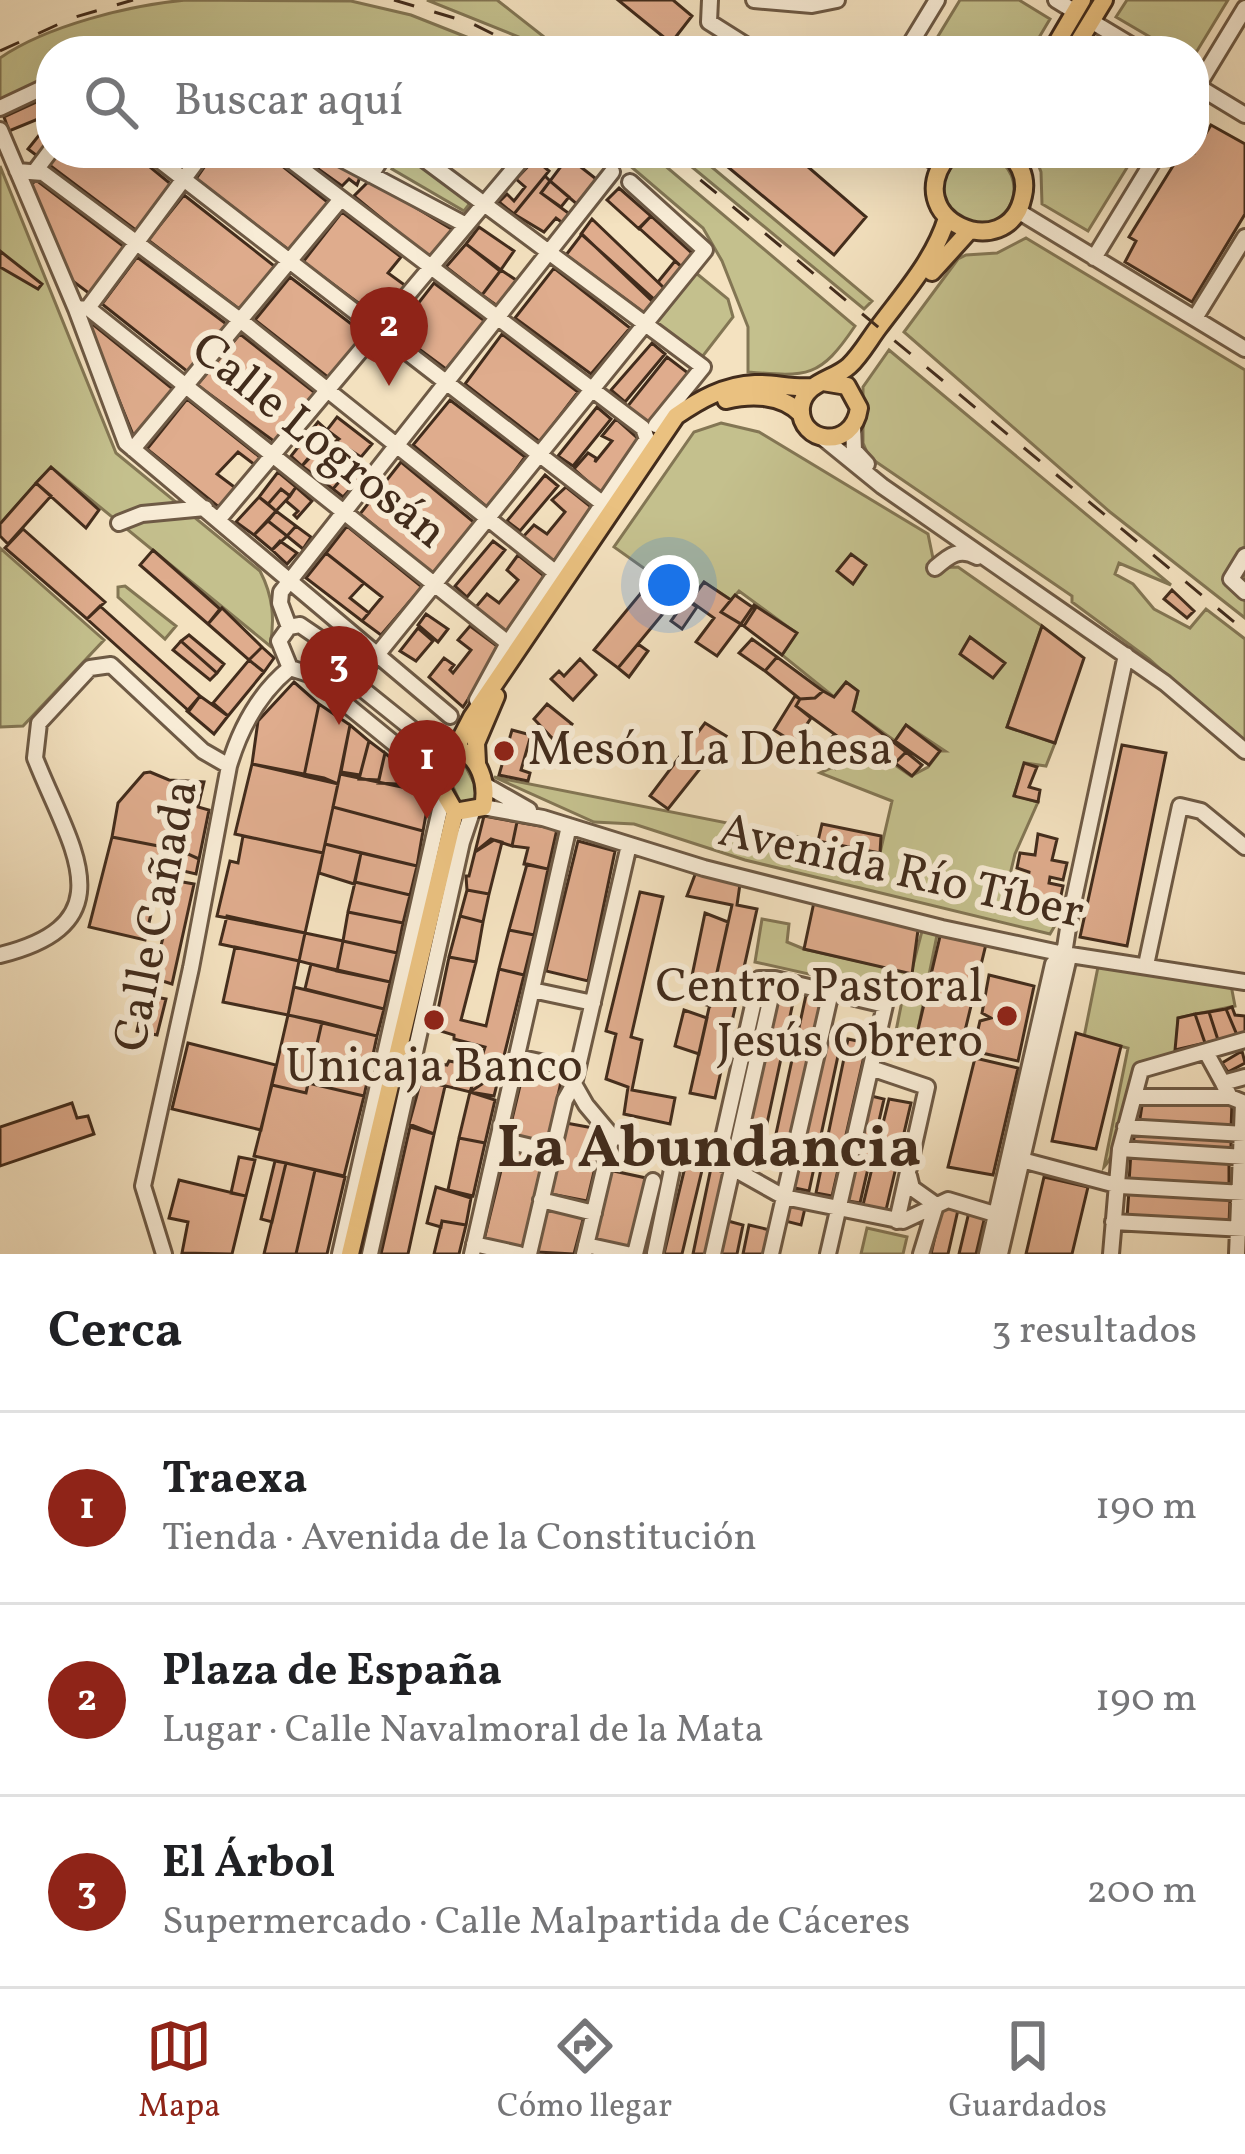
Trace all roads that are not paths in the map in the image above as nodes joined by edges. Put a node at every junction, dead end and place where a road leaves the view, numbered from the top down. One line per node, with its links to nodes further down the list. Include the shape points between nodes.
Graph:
1 (710, 0): 9 (street, via 709,22)
2 (754, 0): 3 (street)
3 (837, 0)
4 (937, 0): 10 (street)
5 (1056, 0): 8 (street)
6 (1104, 0): 8 (main road)
7 (1245, 8): 13 (street)
8 (1083, 11): 11 (main road); 12 (street)
9 (731, 36)
10 (915, 36)
11 (1064, 36)
12 (1119, 36)
13 (1209, 65)
14 (36, 91): 16 (street)
15 (1209, 95): 17 (street)
16 (0, 108)
17 (1245, 115)
18 (0, 130): 30 (street)
19 (170, 168): 33 (street)
20 (191, 168): 33 (street)
21 (300, 168): 35 (street)
22 (357, 168): 32 (street)
23 (375, 168): 32 (street)
24 (435, 168): 36 (street)
25 (514, 168): 36 (street)
26 (942, 168): 38 (main road, via 934,194)
27 (1019, 168): 37 (main road, via 1025,185)
28 (1149, 168): 44 (street)
29 (35, 170): 30 (street); 42 (street)
30 (17, 171): 47 (street)
31 (612, 172): 43 (street)
32 (370, 175): 39 (street)
33 (183, 178): 42 (street); 45 (street)
34 (629, 182): 51 (street, via 705,250)
35 (341, 199): 45 (street); 46 (street)
36 (483, 205): 39 (street); 43 (street)
37 (1018, 211): 40 (main road, via 989,231); 44 (street)
38 (947, 218): 40 (main road); 56 (main road, via 931,258 848,368)
39 (466, 225): 46 (street)
40 (969, 231): 59 (main road, via 938,262 856,375)
41 (1245, 237): 48 (street)
42 (136, 244): 47 (street); 50 (street)
43 (549, 254): 49 (street); 51 (street)
44 (1094, 258): 48 (street)
45 (290, 261): 50 (street); 52 (street)
46 (431, 267): 49 (street); 52 (street)
47 (82, 309): 55 (street, Calle Logrosán); 65 (street)
48 (1195, 318): 53 (street)
49 (499, 319): 54 (street); 57 (street)
50 (240, 320): 55 (street); 58 (street)
51 (646, 326): 57 (street); 61 (street, via 703,367)
52 (379, 330): 54 (street); 58 (street)
53 (1245, 349)
54 (445, 381): 64 (street); 66 (street)
55 (185, 385): 65 (street); 67 (street, Calle Logrosán)
56 (817, 385): 59 (main road, via 837,382); 60 (main road); 90 (main road, via 727,389 676,416)
57 (592, 389): 66 (street); 68 (street, via 647,439)
58 (327, 392): 64 (street); 67 (street)
59 (852, 392): 62 (main road, via 859,408)
60 (802, 414): 63 (main road); 93 (main road, via 761,396 730,398 669,437 497,694 476,743)
61 (656, 425)
62 (853, 427): 63 (main road); 84 (street, via 854,450 867,464 1075,609)
63 (823, 438): 74 (street)
64 (395, 447): 70 (street); 72 (street)
65 (134, 449): 69 (street)
66 (540, 454): 68 (street); 72 (street)
67 (273, 456): 70 (street, Calle Logrosán); 71 (street)
68 (602, 503): 76 (street)
69 (205, 508): 71 (street); 73 (street)
70 (342, 510): 77 (street); 78 (street, Calle Logrosán)
71 (218, 520): 77 (street)
72 (487, 520): 76 (street); 78 (street)
73 (119, 523)
74 (942, 528): 80 (street); 80 (street, via 934,568 952,554 974,554)
75 (1245, 556): 79 (street, via 1231,580)
76 (556, 573): 82 (street)
77 (289, 580): 81 (street, via 280,603); 85 (street)
78 (433, 586): 82 (street, Calle Logrosán); 85 (street)
79 (1245, 592)
80 (1036, 593): 84 (street)
81 (289, 627): 83 (street, via 314,631); 86 (street, via 279,641)
82 (508, 644): 90 (street)
83 (330, 655): 87 (street); 88 (street)
84 (1126, 655): 92 (street); 102 (street)
85 (377, 656): 88 (street); 89 (street)
86 (290, 668): 87 (street); 94 (street, via 247,720)
87 (309, 674): 95 (street)
88 (355, 682): 91 (street, via 427,741)
89 (450, 716)
90 (472, 717): 91 (main road)
91 (452, 748): 93 (main road); 95 (main road, via 439,757)
92 (1245, 751)
93 (477, 763): 96 (main road)
94 (229, 766): 103 (street, Calle Cañada, via 112,665 90,668 39,723 34,758 82,896 71,919); 151 (street, Calle Cañada, via 142,1186)
95 (439, 785): 97 (main road); 106 (street)
96 (485, 785): 97 (main road); 98 (street, Avenida Río Tíber)
97 (470, 810): 98 (street, Avenida Río Tíber); 106 (main road); 119 (street)
98 (543, 818): 99 (street, Avenida Río Tíber)
99 (569, 826): 100 (street, Avenida Río Tíber); 108 (street)
100 (629, 845): 102 (street, Avenida Río Tíber); 110 (street)
101 (1245, 847): 104 (street, via 1201,811 1180,806)
102 (1064, 954): 104 (street, Avenida Río Tíber); 131 (street, via 1053,964)
103 (0, 955)
104 (1146, 965): 107 (street, Avenida Río Tíber)
105 (775, 979): 109 (street); 132 (street, via 758,979); 133 (street)
106 (408, 981): 111 (main road); 111 (street)
107 (1245, 982)
108 (532, 990): 110 (street); 115 (street)
109 (831, 992): 116 (street, via 885,1005); 138 (street)
110 (593, 1003): 117 (street)
111 (397, 1028): 113 (main road); 152 (street)
112 (1245, 1040): 114 (street)
113 (399, 1048): 119 (street); 122 (main road)
114 (1206, 1052): 120 (street, via 1141,1070); 121 (street)
115 (517, 1057): 117 (street); 126 (street)
116 (871, 1068): 134 (street, via 927,1087); 141 (street)
117 (576, 1077): 125 (street, via 586,1106); 129 (street)
118 (1245, 1077): 121 (street)
119 (407, 1079): 122 (street); 154 (street)
120 (1134, 1097): 121 (street); 123 (street)
121 (1236, 1097): 124 (street)
122 (387, 1099): 153 (main road)
123 (1125, 1127): 124 (street); 127 (street)
124 (1244, 1134): 130 (street)
125 (611, 1136): 128 (street); 142 (street)
126 (498, 1139): 129 (street); 148 (street)
127 (1120, 1149): 130 (street); 136 (street)
128 (676, 1150): 132 (street); 150 (street)
129 (553, 1152): 139 (street)
130 (1243, 1157): 137 (street)
131 (1015, 1159): 136 (street); 143 (street)
132 (718, 1160): 133 (street)
133 (733, 1170): 138 (street); 158 (street)
134 (909, 1176): 140 (street); 144 (street)
135 (653, 1181): 157 (street)
136 (1115, 1185): 137 (street); 145 (street)
137 (1242, 1193): 146 (street)
138 (784, 1196): 141 (street); 159 (street)
139 (541, 1200): 142 (street); 156 (street)
140 (935, 1205): 143 (street, via 948,1199); 144 (street); 147 (street)
141 (837, 1209): 144 (street); 160 (street)
142 (594, 1213): 149 (street)
143 (1002, 1216): 161 (street); 162 (street)
144 (900, 1221): 147 (street)
145 (1113, 1222): 146 (street); 163 (street)
146 (1242, 1229): 164 (street)
147 (923, 1247)
148 (473, 1249): 155 (street)
149 (585, 1250): 157 (street)
150 (655, 1253)
151 (164, 1254)
152 (340, 1254)
153 (350, 1254)
154 (370, 1254)
155 (519, 1254)
156 (529, 1254)
157 (631, 1254)
158 (713, 1254)
159 (771, 1254)
160 (828, 1254)
161 (987, 1254)
162 (1000, 1254)
163 (1111, 1254)
164 (1237, 1254)

